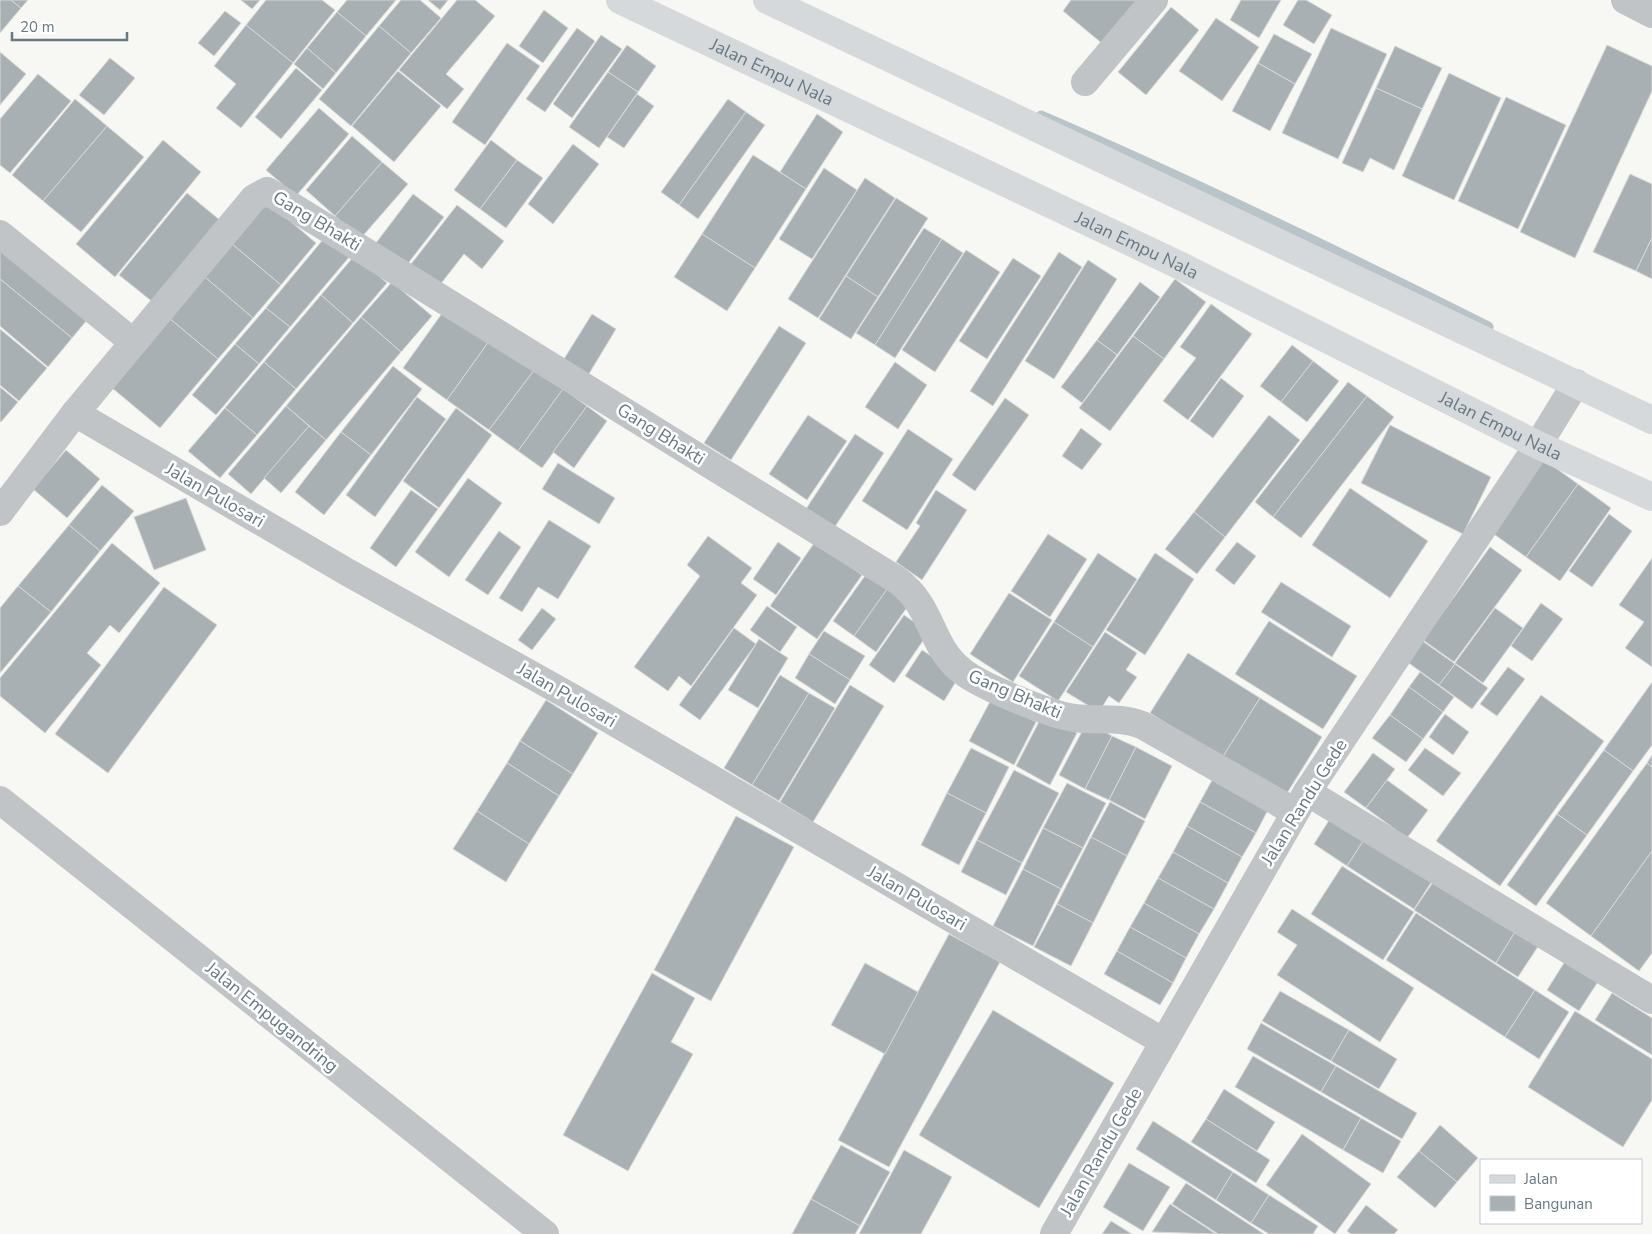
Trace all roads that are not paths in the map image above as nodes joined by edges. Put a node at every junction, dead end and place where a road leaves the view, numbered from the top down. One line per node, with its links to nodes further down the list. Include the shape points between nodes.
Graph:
1 (620, 0): 12 (main road, Jalan Empu Nala, via 1181,266)
2 (767, 0): 9 (main road)
3 (1154, 0): 6 (street)
4 (1625, 0): 5 (street)
5 (1652, 14)
6 (1085, 82)
7 (0, 234): 8 (street)
8 (133, 342): 10 (street, Gang Bhakti); 16 (street, Gang Bhakti, via 254,198 267,191 897,580 915,595 942,650 962,672 1060,715 1121,719 1142,724)
9 (1576, 383): 11 (main road); 12 (street, Jalan Randu Gede)
10 (75, 414): 14 (street); 18 (street, Jalan Pulosari, via 571,697)
11 (1652, 420)
12 (1538, 445): 13 (main road, Jalan Empu Nala); 16 (street, Jalan Randu Gede)
13 (1652, 497)
14 (0, 512)
15 (0, 800): 19 (street, Jalan Empugandring)
16 (1301, 802): 17 (street); 18 (street, Jalan Randu Gede)
17 (1652, 1000)
18 (1164, 1042): 20 (street, Jalan Randu Gede)
19 (545, 1234)
20 (1054, 1234)

